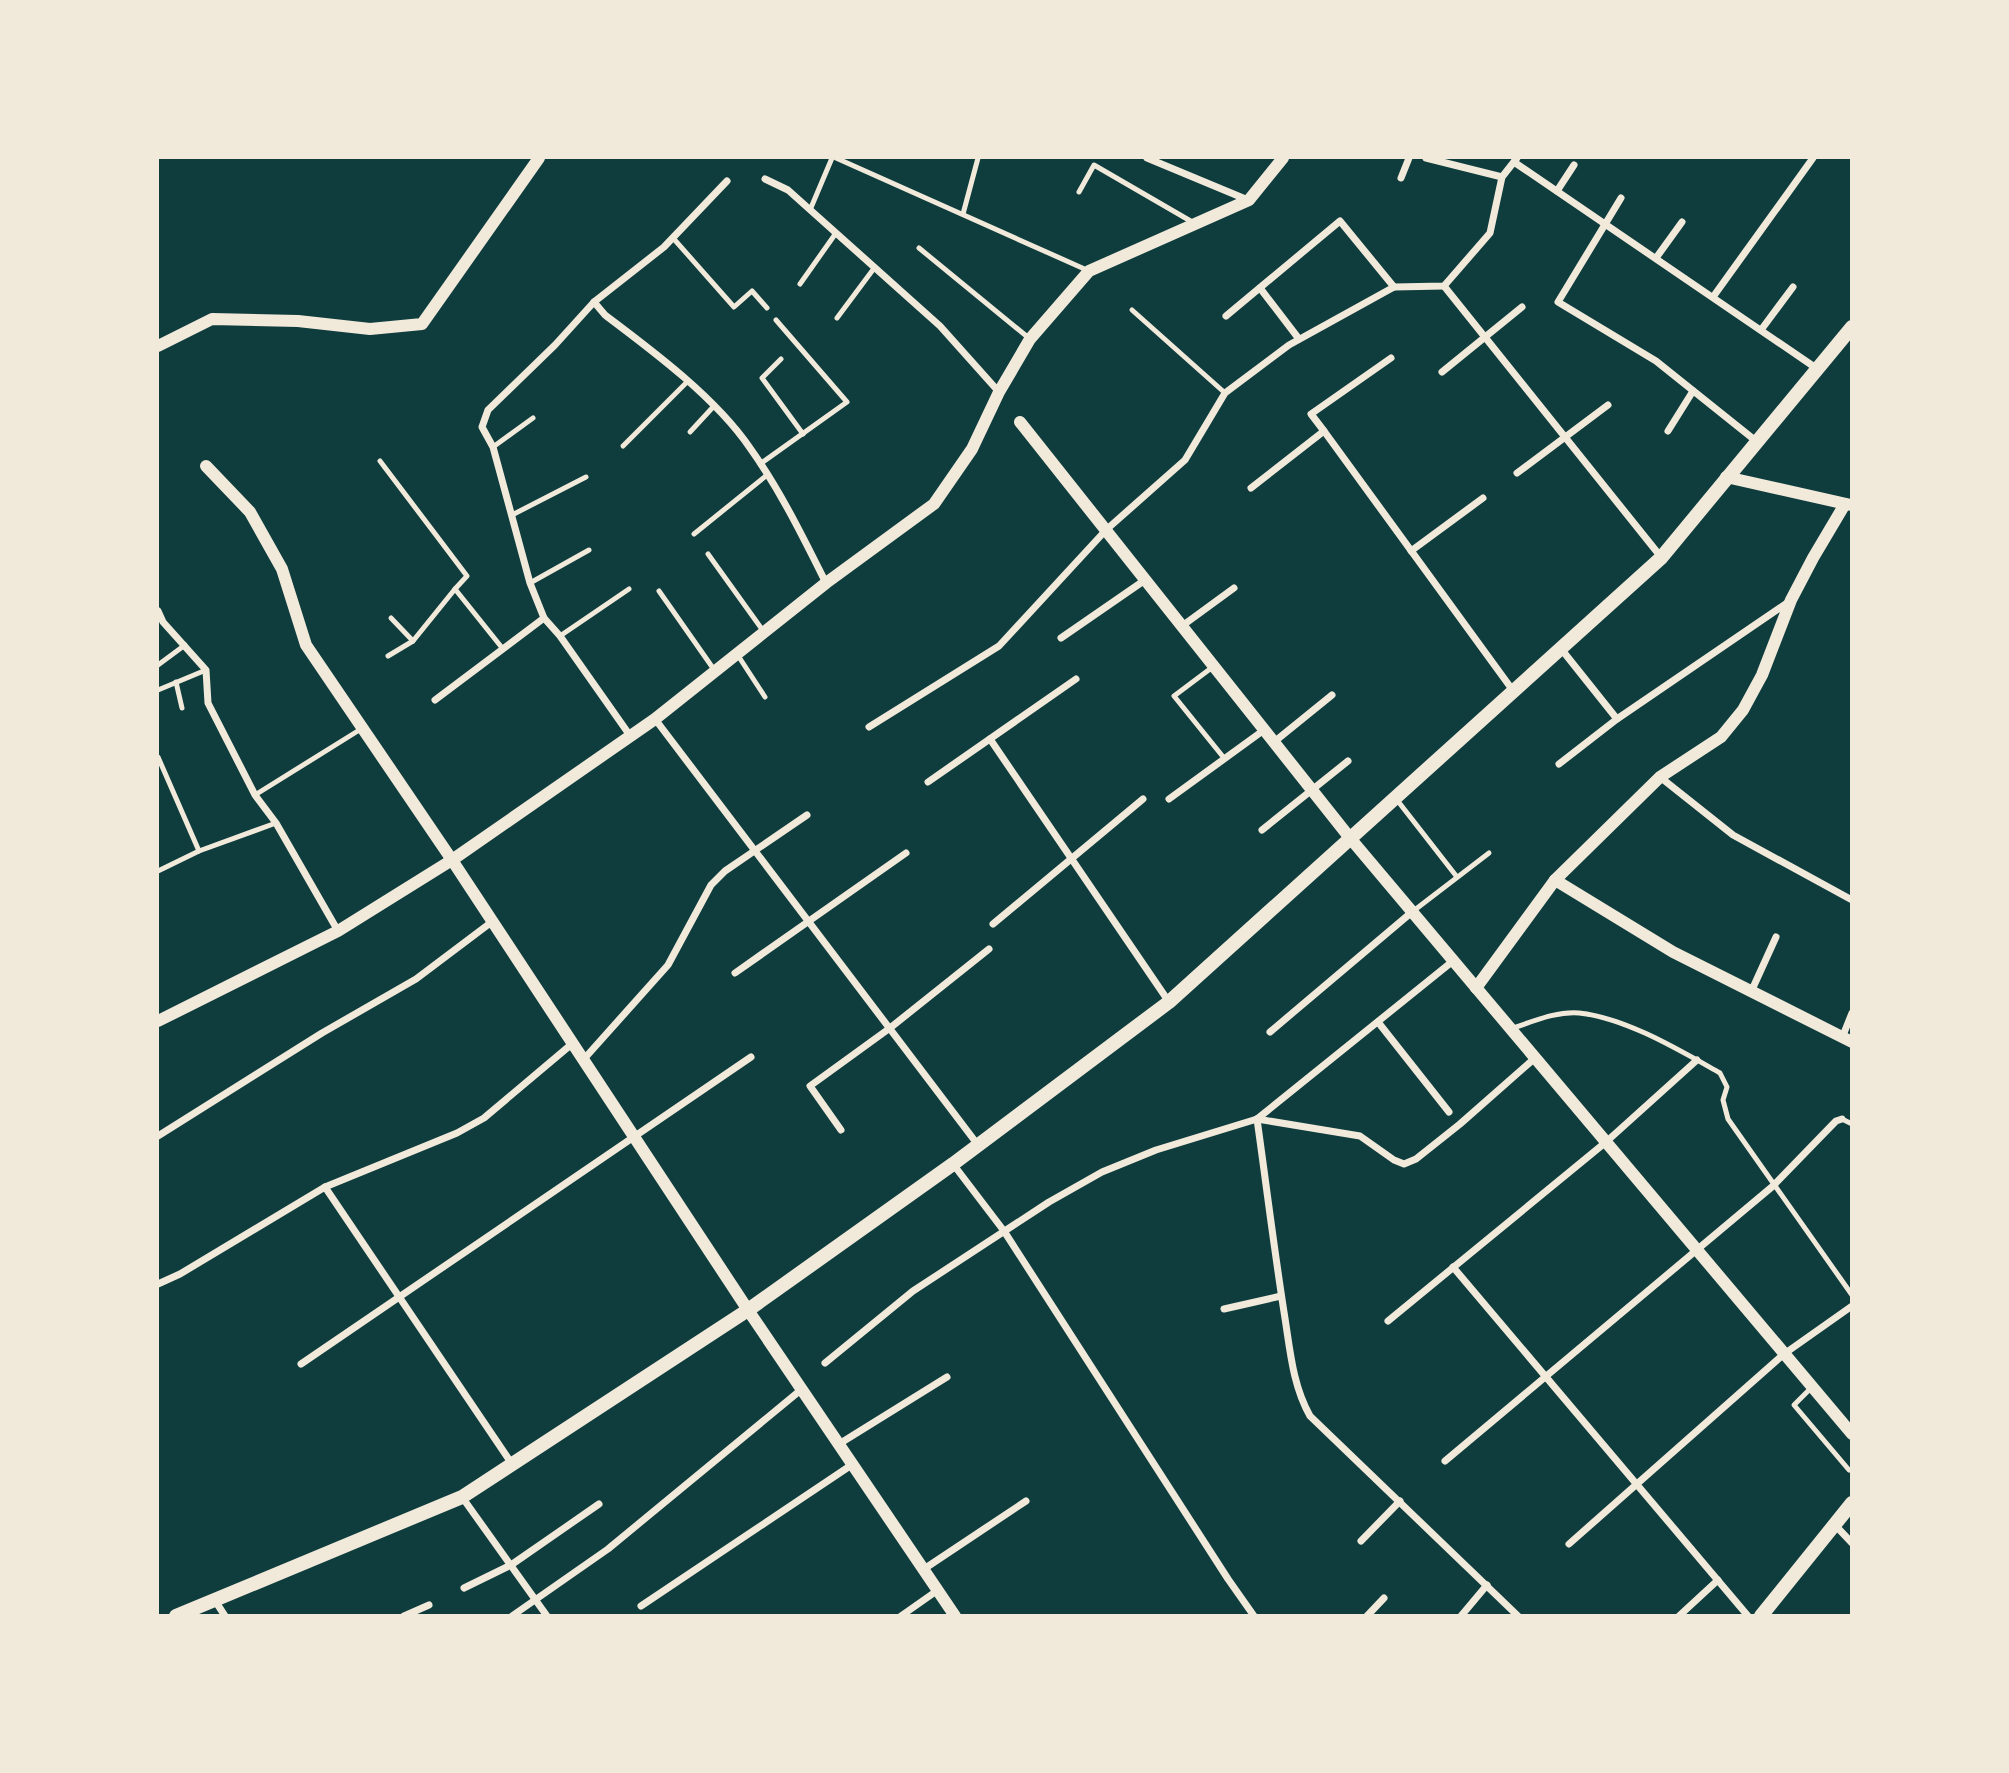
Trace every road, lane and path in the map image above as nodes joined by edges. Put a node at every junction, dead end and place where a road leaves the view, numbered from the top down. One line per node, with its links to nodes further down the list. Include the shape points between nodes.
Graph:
1 (539, 158): 48 (street, via 422,324 370,330 298,321 212,319)
2 (834, 158): 19 (lane); 20 (lane)
3 (978, 158): 20 (lane)
4 (1283, 158): 18 (street)
5 (1409, 158): 12 (street)
6 (1426, 158): 11 (street)
7 (1813, 158): 35 (street)
8 (1152, 159): 18 (street)
9 (1516, 160): 11 (street); 15 (street)
10 (1574, 165): 15 (street)
11 (1502, 177): 31 (street, via 1490,233)
12 (1401, 178)
13 (765, 180): 19 (street, via 788,190)
14 (727, 181): 25 (street)
15 (1557, 191): 22 (street)
16 (1079, 192): 23 (lane, via 1094,164)
17 (1621, 198): 22 (street)
18 (1249, 200): 23 (street)
19 (810, 210): 24 (street)
20 (963, 214): 29 (lane)
21 (1682, 222): 27 (street)
22 (1605, 223): 27 (street); 55 (street, via 1558,302 1656,361)
23 (1197, 224): 29 (street)
24 (835, 233): 28 (street); 30 (lane)
25 (673, 238): 36 (street); 38 (lane, via 734,307 752,290)
26 (919, 248): 46 (lane)
27 (1656, 258): 35 (street)
28 (875, 267): 41 (lane); 54 (street, via 940,326)
29 (1089, 271): 46 (street)
30 (800, 284)
31 (1444, 286): 34 (street); 45 (street)
32 (1793, 287): 44 (street)
33 (1260, 288): 34 (street, via 1340,221); 40 (street); 47 (street)
34 (1394, 288): 47 (street)
35 (1713, 297): 44 (street)
36 (594, 302): 53 (street); 68 (street, via 488,410 482,426)
37 (1522, 307): 45 (street)
38 (767, 309)
39 (1132, 310): 56 (lane)
40 (1226, 316)
41 (837, 318)
42 (776, 320): 64 (lane, via 847,402)
43 (1852, 327): 51 (main road)
44 (1761, 330): 51 (street)
45 (1485, 337): 52 (street); 65 (street)
46 (1030, 339): 54 (street)
47 (1299, 339): 56 (street)
48 (158, 346)
49 (1391, 358): 63 (street, via 1311,414)
50 (781, 359): 64 (lane, via 762,378)
51 (1816, 368): 66 (main road)
52 (1442, 372)
53 (687, 382): 58 (street); 67 (lane)
54 (999, 391): 88 (street, via 972,449 934,504)
55 (1693, 391): 61 (street); 66 (street)
56 (1225, 393): 80 (street, via 1185,460)
57 (1608, 405): 65 (street)
58 (714, 407): 62 (lane); 70 (street)
59 (533, 418): 68 (lane)
60 (1020, 422): 80 (street)
61 (1668, 430)
62 (690, 432)
63 (1324, 432): 76 (street); 83 (street)
64 (803, 434): 70 (lane)
65 (1565, 438): 72 (street); 85 (street)
66 (1756, 440): 75 (main road)
67 (623, 446)
68 (493, 447): 79 (street)
69 (380, 461): 90 (lane, via 467,576)
70 (760, 464): 73 (street)
71 (206, 466): 123 (street, via 250,512 282,569 306,645)
72 (1517, 473)
73 (767, 475): 81 (lane); 88 (street)
74 (586, 477): 79 (lane)
75 (1726, 477): 78 (street); 85 (main road)
76 (1251, 488)
77 (1483, 498): 83 (street)
78 (1848, 505): 93 (street, via 1812,558)
79 (512, 515): 87 (street)
80 (1106, 530): 86 (street); 122 (street, via 999,646)
81 (694, 534)
82 (589, 550): 87 (lane)
83 (1411, 551): 115 (street)
84 (708, 554): 99 (lane)
85 (1661, 558): 105 (main road)
86 (1145, 580): 98 (street); 101 (street)
87 (530, 583): 96 (street)
88 (826, 583): 99 (street)
89 (1234, 588): 98 (street)
90 (455, 589): 102 (lane); 104 (lane)
91 (629, 589): 100 (lane)
92 (659, 591): 111 (lane)
93 (1791, 600): 121 (street); 132 (street, via 1743,710 1721,737)
94 (158, 611): 97 (street)
95 (391, 618): 102 (lane)
96 (544, 618): 100 (street); 104 (street)
97 (160, 623): 103 (street)
98 (1182, 626): 109 (street)
99 (764, 632): 106 (street)
100 (560, 636): 125 (street)
101 (1061, 638)
102 (413, 641): 107 (lane)
103 (185, 645): 108 (lane); 110 (street)
104 (503, 649): 118 (street)
105 (1562, 650): 115 (main road); 121 (street)
106 (737, 654): 111 (street); 117 (lane)
107 (387, 656)
108 (158, 665)
109 (1214, 666): 124 (street); 129 (lane, via 1174,696)
110 (206, 670): 113 (lane); 135 (street, via 208,703)
111 (715, 671): 120 (street)
112 (1076, 678): 126 (street)
113 (176, 682): 114 (lane); 119 (lane)
114 (158, 690)
115 (1514, 692): 138 (main road)
116 (1332, 695): 127 (street)
117 (765, 697)
118 (435, 700)
119 (182, 708)
120 (655, 719): 125 (street); 144 (street)
121 (1617, 719): 131 (street)
122 (869, 727)
123 (361, 729): 135 (lane); 148 (street)
124 (1264, 730): 127 (street); 129 (street)
125 (631, 737): 148 (street)
126 (990, 739): 133 (street); 147 (street)
127 (1274, 742): 134 (street)
128 (158, 757): 143 (lane)
129 (1224, 758): 137 (street)
130 (1348, 761): 134 (street)
131 (1559, 764)
132 (1660, 777): 151 (street); 152 (street, via 1733,835)
133 (928, 782)
134 (1312, 790): 141 (street); 142 (street)
135 (255, 795): 140 (street)
136 (1143, 799): 147 (street)
137 (1170, 799)
138 (1396, 799): 142 (main road); 150 (lane)
139 (807, 815): 144 (street)
140 (276, 823): 143 (lane); 157 (street)
141 (1262, 830)
142 (1350, 838): 153 (street); 164 (main road)
143 (198, 851): 149 (lane)
144 (755, 851): 155 (street); 175 (street, via 711,885 668,965)
145 (906, 853): 155 (street)
146 (1489, 853): 150 (lane)
147 (1071, 859): 156 (street); 164 (street)
148 (452, 860): 154 (street); 157 (street)
149 (158, 871)
150 (1458, 877): 153 (lane)
151 (1555, 880): 162 (street); 163 (street, via 1672,952)
152 (1852, 900)
153 (1412, 912): 160 (street); 170 (street)
154 (493, 921): 172 (street); 182 (street, via 416,979 322,1032)
155 (808, 921): 161 (street); 168 (street)
156 (993, 924)
157 (338, 931): 166 (street)
158 (1776, 937): 163 (street)
159 (989, 950): 168 (street)
160 (1453, 961): 162 (street); 167 (street)
161 (735, 973)
162 (1476, 988): 169 (street)
163 (1751, 992): 171 (street)
164 (1169, 1002): 185 (main road)
165 (1852, 1013): 171 (street)
166 (158, 1021)
167 (1378, 1022): 177 (street); 178 (street)
168 (890, 1028): 181 (street, via 810,1086); 185 (street)
169 (1510, 1029): 174 (street); 176 (lane, via 1559,1014 1579,1013 1619,1022)
170 (1270, 1032)
171 (1847, 1040)
172 (573, 1044): 175 (street); 187 (street, via 484,1118)
173 (751, 1057): 183 (street)
174 (1535, 1058): 178 (street, via 1460,1124 1404,1164 1360,1136); 184 (street)
175 (584, 1059): 183 (street)
176 (1697, 1060): 184 (street); 188 (lane, via 1725,1079 1724,1112)
177 (1449, 1112)
178 (1257, 1119): 189 (street, via 1102,1172); 193 (street)
179 (1842, 1119): 180 (lane); 188 (street)
180 (1852, 1124)
181 (841, 1130)
182 (158, 1136)
183 (634, 1137): 195 (street); 198 (street)
184 (1606, 1142): 190 (street); 191 (street)
185 (978, 1145): 186 (main road)
186 (953, 1164): 189 (street); 198 (main road)
187 (325, 1186): 192 (street); 195 (street)
188 (1773, 1186): 190 (street); 194 (lane)
189 (1004, 1231): 201 (street, via 914,1291); 241 (street)
190 (1698, 1251): 200 (street); 204 (street)
191 (1453, 1267): 199 (street); 204 (street)
192 (158, 1284)
193 (1281, 1296): 197 (street); 215 (street, via 1295,1382 1310,1416)
194 (1852, 1296)
195 (399, 1297): 202 (street); 211 (street)
196 (1852, 1306): 200 (street)
197 (1224, 1309)
198 (748, 1310): 206 (street); 211 (main road)
199 (1388, 1321)
200 (1784, 1354): 205 (street); 213 (street)
201 (825, 1363)
202 (301, 1364)
203 (947, 1377): 208 (street)
204 (1546, 1377): 209 (street); 213 (street)
205 (1812, 1387): 207 (street); 212 (lane, via 1794,1405)
206 (802, 1389): 208 (street); 231 (street, via 608,1549)
207 (1852, 1434)
208 (839, 1444): 210 (street)
209 (1446, 1461)
210 (853, 1464): 224 (street); 233 (street)
211 (512, 1465): 214 (main road)
212 (1849, 1470)
213 (1637, 1484): 222 (street); 225 (street)
214 (462, 1497): 223 (street); 229 (main road)
215 (1399, 1501): 220 (street); 226 (street)
216 (1026, 1502): 224 (street)
217 (1852, 1503): 219 (main road)
218 (599, 1504): 223 (street)
219 (1834, 1524): 221 (street); 247 (main road)
220 (1362, 1541)
221 (1852, 1543)
222 (1569, 1544)
223 (511, 1565): 227 (street); 231 (street)
224 (923, 1569): 228 (street)
225 (1718, 1580): 245 (street); 246 (street)
226 (1487, 1585): 243 (street); 244 (street)
227 (464, 1588)
228 (938, 1590): 239 (street); 240 (street)
229 (213, 1598): 234 (main road); 235 (street)
230 (1384, 1598): 242 (street)
231 (536, 1600): 237 (street); 238 (street)
232 (429, 1605): 236 (street)
233 (641, 1606)
234 (176, 1615)
235 (225, 1615)
236 (404, 1615)
237 (512, 1615)
238 (547, 1615)
239 (901, 1615)
240 (955, 1615)
241 (1254, 1615)
242 (1367, 1615)
243 (1461, 1615)
244 (1518, 1615)
245 (1679, 1615)
246 (1748, 1615)
247 (1761, 1615)

